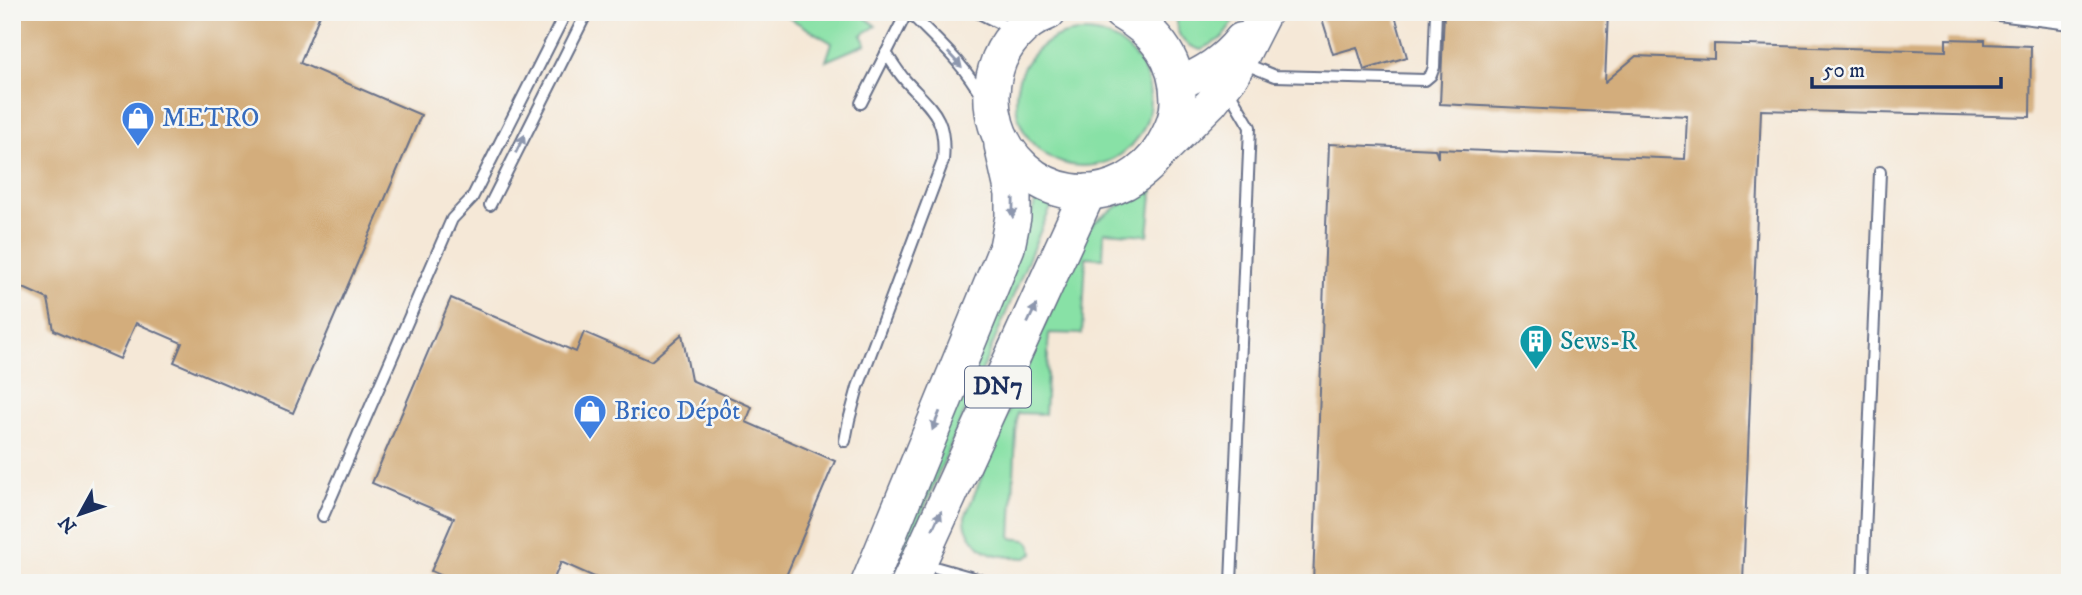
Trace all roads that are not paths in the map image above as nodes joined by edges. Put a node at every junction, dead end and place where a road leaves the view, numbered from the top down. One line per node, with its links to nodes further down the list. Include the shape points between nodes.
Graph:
1 (566, 12): 22 (lane, via 472,198 452,219)
2 (587, 12): 20 (lane, one-way to 2)
3 (908, 12): 12 (lane); 16 (lane, one-way to 16, via 973,80)
4 (977, 12): 10 (lane)
5 (1121, 12): 14 (main road, via 1142,24 1161,44)
6 (1171, 12): 14 (main road)
7 (1263, 12): 13 (main road); 14 (main road, via 1221,61 1200,74)
8 (1436, 12): 13 (lane, via 1434,67 1425,80)
9 (1974, 12): 11 (lane)
10 (1037, 18): 16 (main road, DN7, via 1000,56 991,85)
11 (2070, 24)
12 (886, 53): 15 (lane); 21 (lane, via 938,116 945,144 943,161 858,387)
13 (1233, 73): 17 (main road, via 1211,103); 26 (lane, via 1250,127)
14 (1175, 76): 17 (main road, via 1178,106 1173,129)
15 (862, 103)
16 (996, 128): 19 (main road, via 1018,164 1040,181 1063,190); 24 (main road, DN7, one-way to 24, via 1013,194 1007,247)
17 (1158, 156): 19 (main road, via 1138,175 1115,187)
18 (1880, 172): 27 (lane)
19 (1088, 192): 23 (main road, DN7, one-way to 19)
20 (490, 205)
21 (845, 442)
22 (323, 516)
23 (913, 572): 25 (lane)
24 (869, 583)
25 (991, 583)
26 (1231, 583)
27 (1863, 583)

